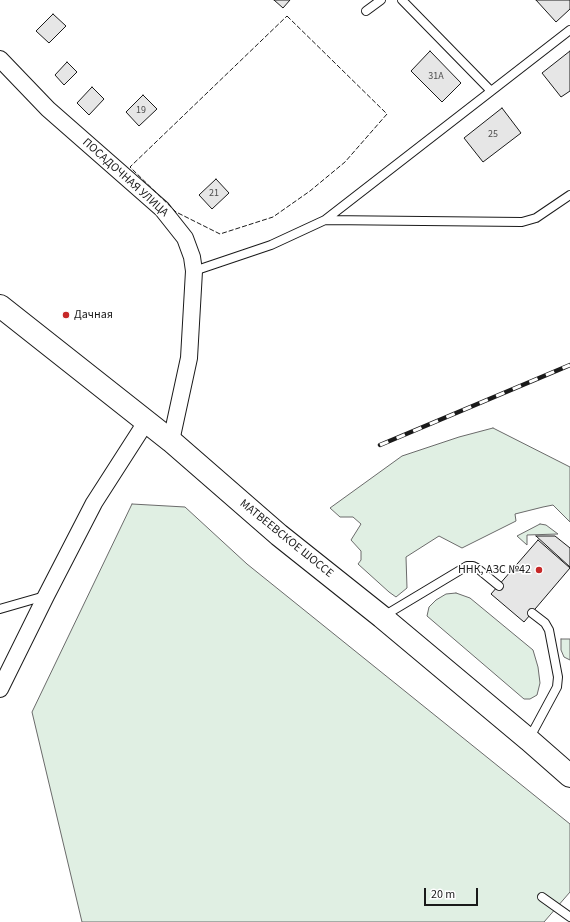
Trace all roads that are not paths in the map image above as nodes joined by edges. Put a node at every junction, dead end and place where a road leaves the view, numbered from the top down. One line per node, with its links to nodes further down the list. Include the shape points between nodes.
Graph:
1 (381, 0): 3 (lane)
2 (402, 0): 6 (lane)
3 (366, 11)
4 (570, 30): 6 (lane)
5 (0, 59): 9 (street, ПОСАДОЧНАЯ УЛИЦА, via 48,109 162,209 185,238)
6 (491, 91): 8 (lane)
7 (570, 195): 8 (lane, via 536,218 522,222)
8 (325, 220): 9 (lane, via 271,246)
9 (194, 271): 12 (street, ПОСАДОЧНАЯ УЛИЦА, via 189,358)
10 (0, 306): 11 (main road, МАТВЕЕВСКОЕ ШОССЕ)
11 (146, 422): 12 (main road, МАТВЕЕВСКОЕ ШОССЕ); 14 (street, via 94,503)
12 (170, 441): 17 (main road, МАТВЕЕВСКОЕ ШОССЕ, via 279,535)
13 (499, 586): 17 (lane, via 477,568 467,566)
14 (46, 596): 15 (lane); 18 (street)
15 (0, 609)
16 (532, 613): 19 (lane, via 545,623 549,630 558,677 557,687)
17 (382, 616): 19 (main road, МАТВЕЕВСКОЕ ШОССЕ)
18 (0, 689)
19 (529, 740): 20 (main road, МАТВЕЕВСКОЕ ШОССЕ)
20 (570, 776)
21 (542, 897): 22 (lane)
22 (570, 918)

